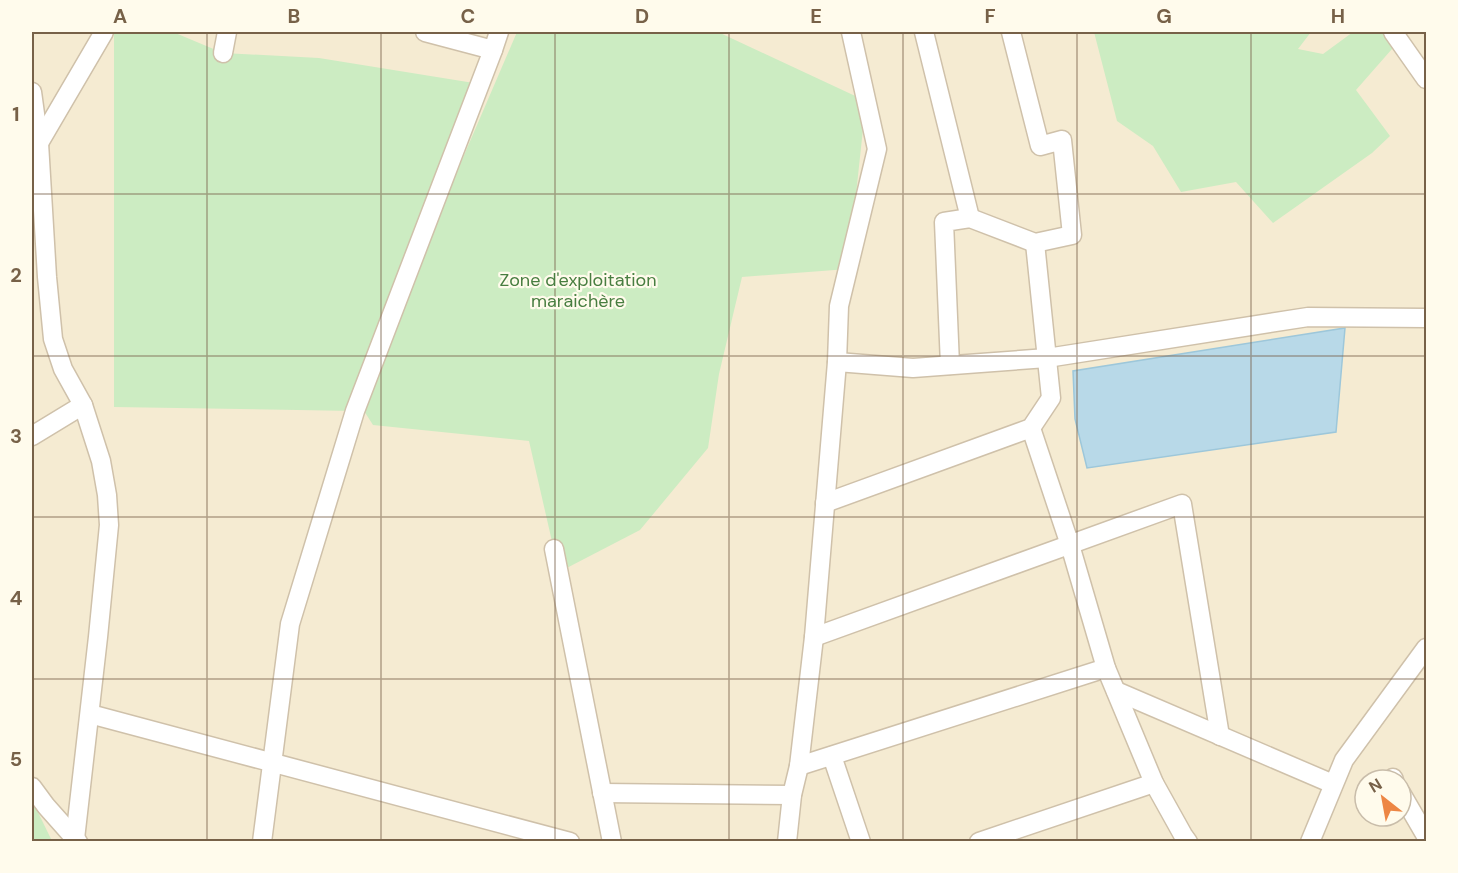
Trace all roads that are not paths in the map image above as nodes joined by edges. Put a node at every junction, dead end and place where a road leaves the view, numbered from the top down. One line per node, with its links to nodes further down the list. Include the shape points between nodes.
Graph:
1 (104, 32): 13 (street)
2 (227, 32): 10 (street)
3 (425, 32): 9 (street)
4 (499, 32): 9 (street)
5 (851, 32): 19 (street, via 877,149 839,306)
6 (924, 32): 14 (street)
7 (1011, 32): 15 (street, via 1040,146 1062,140 1072,236)
8 (1393, 32): 11 (street)
9 (493, 50): 34 (street, via 352,422 290,624)
10 (223, 53)
11 (1426, 79)
12 (32, 92): 13 (street)
13 (39, 143): 16 (street)
14 (970, 218): 15 (street); 20 (street, via 944,222)
15 (1035, 243): 18 (street)
16 (39, 278): 21 (street, via 57,353)
17 (1426, 318): 18 (street, via 1308,317)
18 (1047, 358): 20 (street); 22 (street, via 1051,398)
19 (837, 362): 20 (street, via 913,368); 24 (street)
20 (950, 365)
21 (83, 405): 23 (street); 31 (street, via 101,461 109,525)
22 (1031, 428): 24 (street); 25 (street)
23 (32, 436)
24 (825, 503): 27 (street)
25 (1070, 545): 27 (street); 29 (street); 32 (street, via 1182,504)
26 (555, 549): 39 (street)
27 (814, 637): 35 (street)
28 (1426, 648): 37 (street, via 1344,760)
29 (1106, 668): 30 (street); 33 (street)
30 (1116, 691): 32 (street); 36 (street)
31 (90, 714): 34 (street); 43 (street)
32 (1220, 736): 37 (street)
33 (831, 756): 35 (street); 49 (street)
34 (272, 762): 45 (street); 46 (street)
35 (799, 766): 40 (street)
36 (1154, 783): 50 (street); 51 (street)
37 (1333, 784): 44 (street)
38 (32, 787): 43 (street)
39 (602, 793): 40 (street); 47 (street)
40 (792, 795): 48 (street)
41 (1413, 813): 42 (street)
42 (1426, 836)
43 (77, 840)
44 (1312, 840)
45 (262, 842)
46 (570, 842)
47 (612, 842)
48 (787, 842)
49 (861, 842)
50 (980, 842)
51 (1188, 842)

